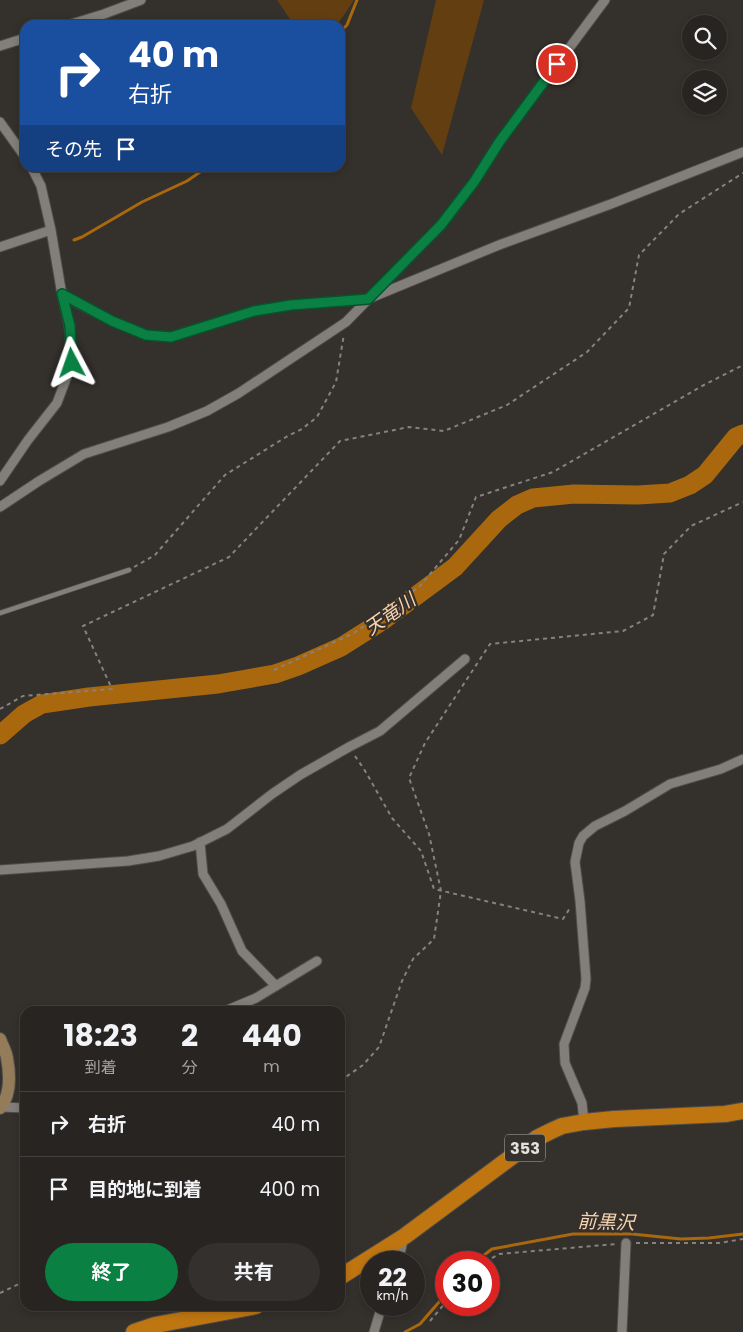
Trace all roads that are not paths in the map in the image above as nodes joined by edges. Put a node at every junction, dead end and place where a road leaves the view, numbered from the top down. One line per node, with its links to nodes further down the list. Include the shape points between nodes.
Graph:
1 (141, 0): 3 (street)
2 (606, 0): 13 (street, via 441,225)
3 (84, 20)
4 (20, 40): 5 (street)
5 (0, 46)
6 (0, 122): 7 (street)
7 (20, 149)
8 (743, 152): 13 (street, via 498,245)
9 (34, 172): 10 (street, via 41,186)
10 (51, 230): 11 (street); 12 (street)
11 (0, 247)
12 (62, 294): 13 (street, via 146,335 171,337 254,311); 14 (street, via 70,326 72,363 57,404)
13 (368, 299): 15 (street, via 346,322 239,393 168,427 84,454)
14 (0, 481)
15 (0, 507)
16 (129, 570): 17 (lane)
17 (0, 613)
18 (464, 659): 20 (street, via 380,731 300,775 227,829)
19 (743, 759): 30 (street, via 670,784 595,826 579,842 576,862 586,979 564,1052 565,1063 582,1103)
20 (200, 842): 21 (street, via 159,856 128,861); 23 (street, via 203,874 221,904 242,951)
21 (0, 870)
22 (317, 961): 23 (street)
23 (276, 986): 24 (street)
24 (237, 1006)
25 (0, 1039): 27 (street, via 7,1057 9,1086)
26 (20, 1102): 27 (street)
27 (5, 1107): 28 (street)
28 (20, 1108)
29 (743, 1111): 30 (highway, 353)
30 (584, 1122): 31 (highway, 353, via 562,1126 537,1138)
31 (404, 1236): 33 (street); 34 (highway, 353)
32 (626, 1243): 39 (street)
33 (401, 1251)
34 (345, 1274)
35 (230, 1311): 37 (highway)
36 (379, 1316): 38 (street)
37 (134, 1332)
38 (374, 1332)
39 (622, 1332)

